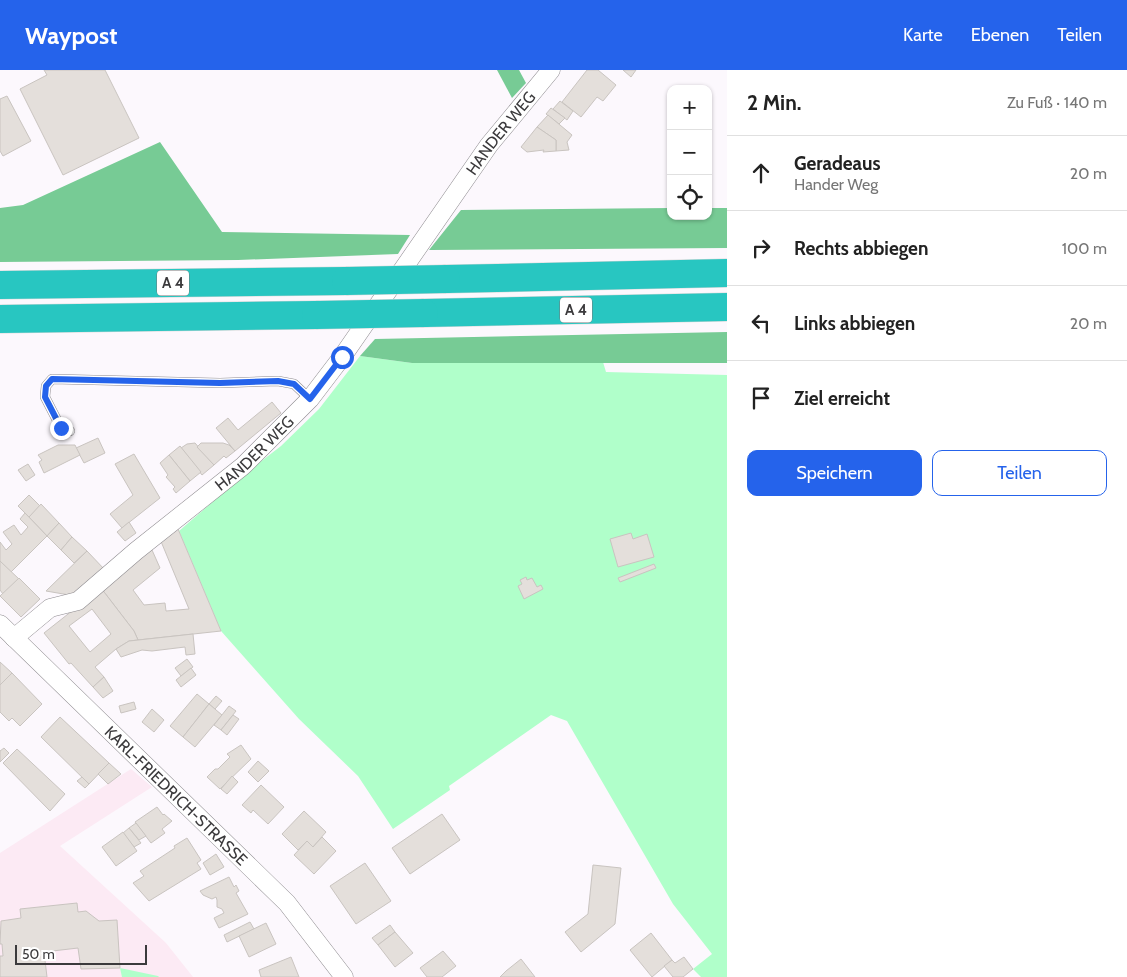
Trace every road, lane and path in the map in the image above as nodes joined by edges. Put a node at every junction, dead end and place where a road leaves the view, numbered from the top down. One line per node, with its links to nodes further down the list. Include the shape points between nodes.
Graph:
1 (551, 70): 6 (street, HANDER WEG, via 488,145)
2 (727, 273): 3 (highway, A 4, bridge)
3 (0, 284)
4 (727, 307): 5 (highway, A 4, bridge)
5 (0, 319)
6 (310, 399): 7 (lane, via 294,384 278,381 212,383 52,379 46,386 45,397 61,428); 9 (street, HANDER WEG, via 243,466 78,601 50,608)
7 (70, 431)
8 (0, 624): 9 (street, KARL-FRIEDRICH-STRASSE)
9 (14, 638): 10 (street, KARL-FRIEDRICH-STRASSE, via 287,903)
10 (344, 977)

